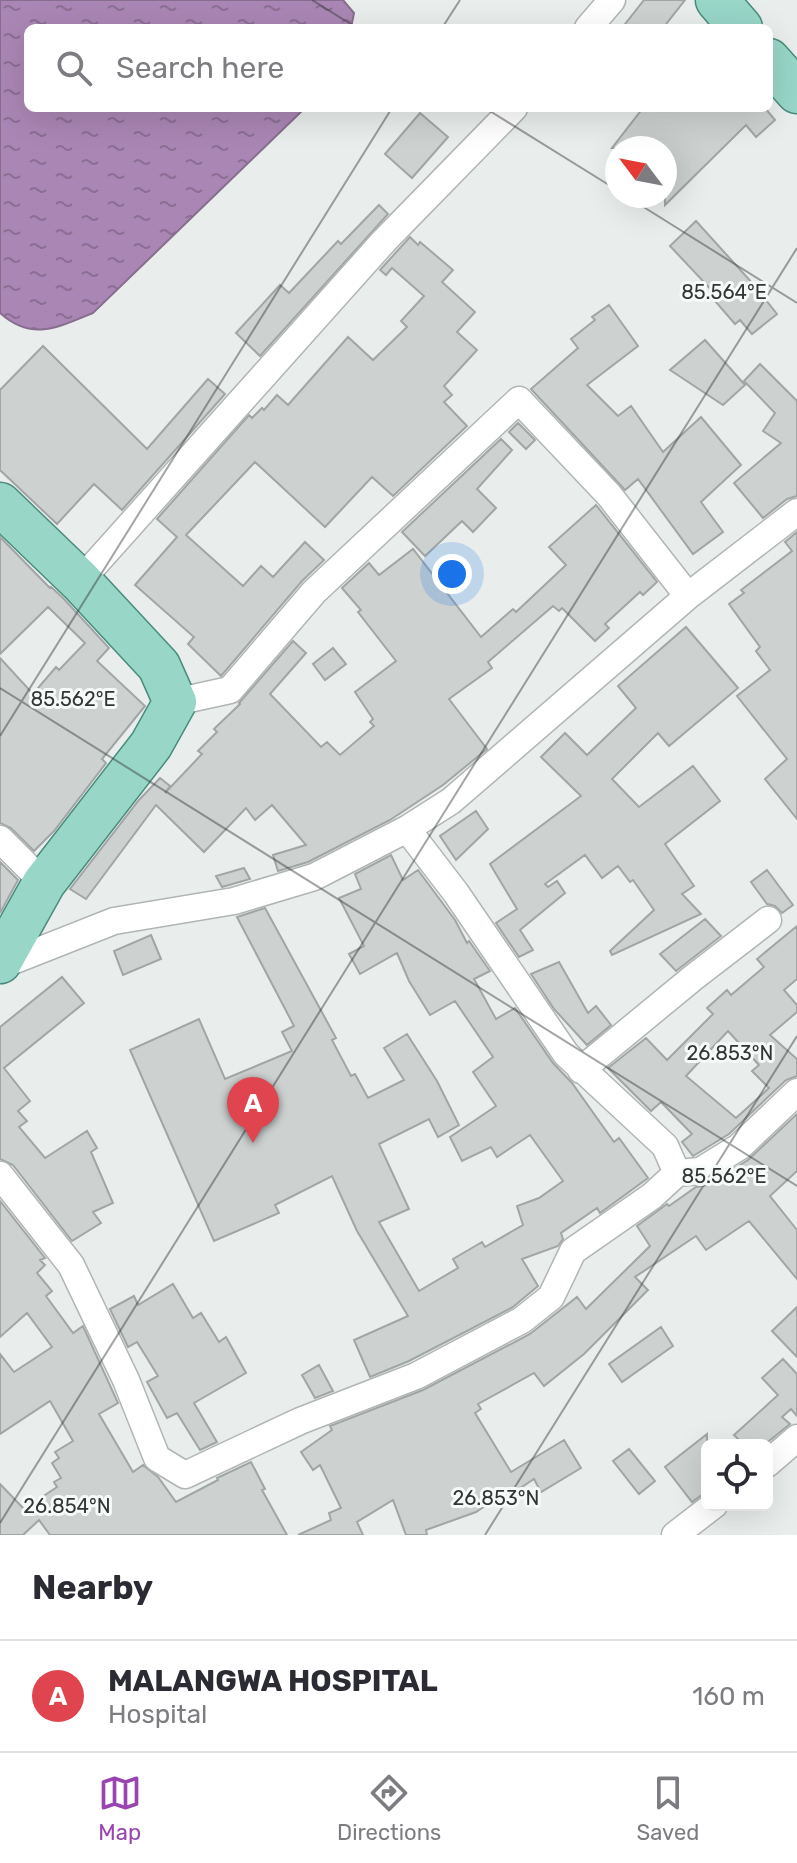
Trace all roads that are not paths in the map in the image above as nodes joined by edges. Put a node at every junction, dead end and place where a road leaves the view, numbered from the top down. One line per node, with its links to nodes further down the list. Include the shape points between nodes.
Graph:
1 (612, 0): 3 (street)
2 (717, 0): 4 (main road)
3 (591, 24)
4 (738, 24)
5 (773, 65): 6 (main road)
6 (797, 92)
7 (510, 112): 10 (street, via 384,241)
8 (0, 504): 10 (main road)
9 (797, 512): 11 (street)
10 (80, 581): 12 (main road, via 159,666)
11 (688, 596): 12 (street, via 609,495 519,400 314,592 230,690); 13 (street, via 451,801)
12 (175, 702): 15 (main road, via 151,745)
13 (407, 829): 17 (street, via 314,877 234,901 114,921); 18 (street)
14 (0, 839): 15 (street)
15 (44, 883): 17 (main road)
16 (768, 920): 18 (street)
17 (0, 964)
18 (581, 1070): 20 (street, via 665,1146)
19 (797, 1092): 20 (street, via 739,1147 700,1171)
20 (677, 1173): 21 (street, via 573,1251 551,1297 522,1320 416,1376 300,1421 185,1475 157,1458 71,1265)
21 (0, 1175)
22 (797, 1438): 23 (street)
23 (773, 1459)
24 (706, 1511): 25 (street)
25 (675, 1535)

